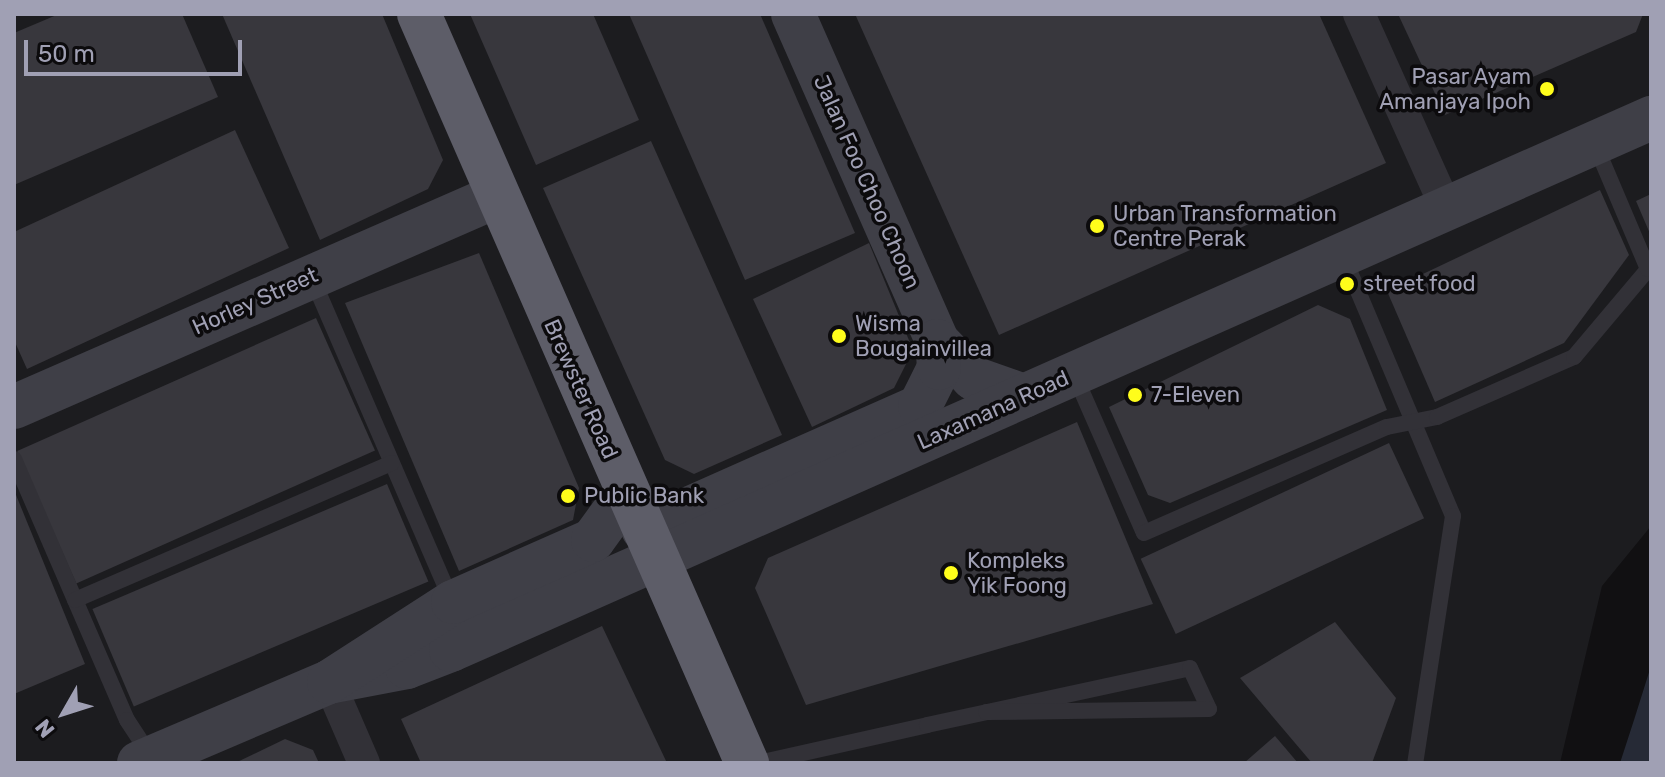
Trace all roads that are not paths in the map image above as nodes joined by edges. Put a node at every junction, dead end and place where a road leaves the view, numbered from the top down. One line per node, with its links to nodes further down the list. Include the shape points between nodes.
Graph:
1 (419, 14): 6 (highway, Brewster Road)
2 (793, 14): 10 (street, Jalan Foo Choo Choon)
3 (1359, 14): 7 (street)
4 (1651, 118): 5 (street, Laxamana Road)
5 (1594, 143): 7 (street, Laxamana Road); 14 (lane, via 1648,269 1574,357 1437,417)
6 (497, 196): 9 (street, Horley Street); 17 (highway, Brewster Road)
7 (1446, 208): 8 (street, Laxamana Road)
8 (1342, 253): 11 (street, Laxamana Road); 14 (lane)
9 (311, 277): 13 (street, Horley Street); 16 (lane)
10 (937, 341): 12 (street, Jalan Foo Choo Choon, via 973,378); 17 (street, via 939,368 920,406)
11 (1074, 374): 12 (street, Laxamana Road); 14 (lane, via 1144,533)
12 (1024, 396): 17 (street, Laxamana Road)
13 (14, 406)
14 (1414, 421): 26 (lane, via 1454,533)
15 (14, 459): 18 (lane)
16 (392, 463): 18 (lane); 19 (lane)
17 (642, 527): 19 (street, Laxamana Road, via 593,540); 20 (street, Laxamana Road, via 407,667); 24 (highway, Brewster Road)
18 (75, 600): 22 (lane)
19 (453, 602): 20 (street, Laxamana Road)
20 (329, 682): 22 (street, Laxamana Road); 23 (street)
21 (986, 712): 21 (lane, via 1190,668 1209,709 1177,709); 25 (lane)
22 (149, 761)
23 (364, 763)
24 (747, 763)
25 (759, 763)
26 (1415, 763)

